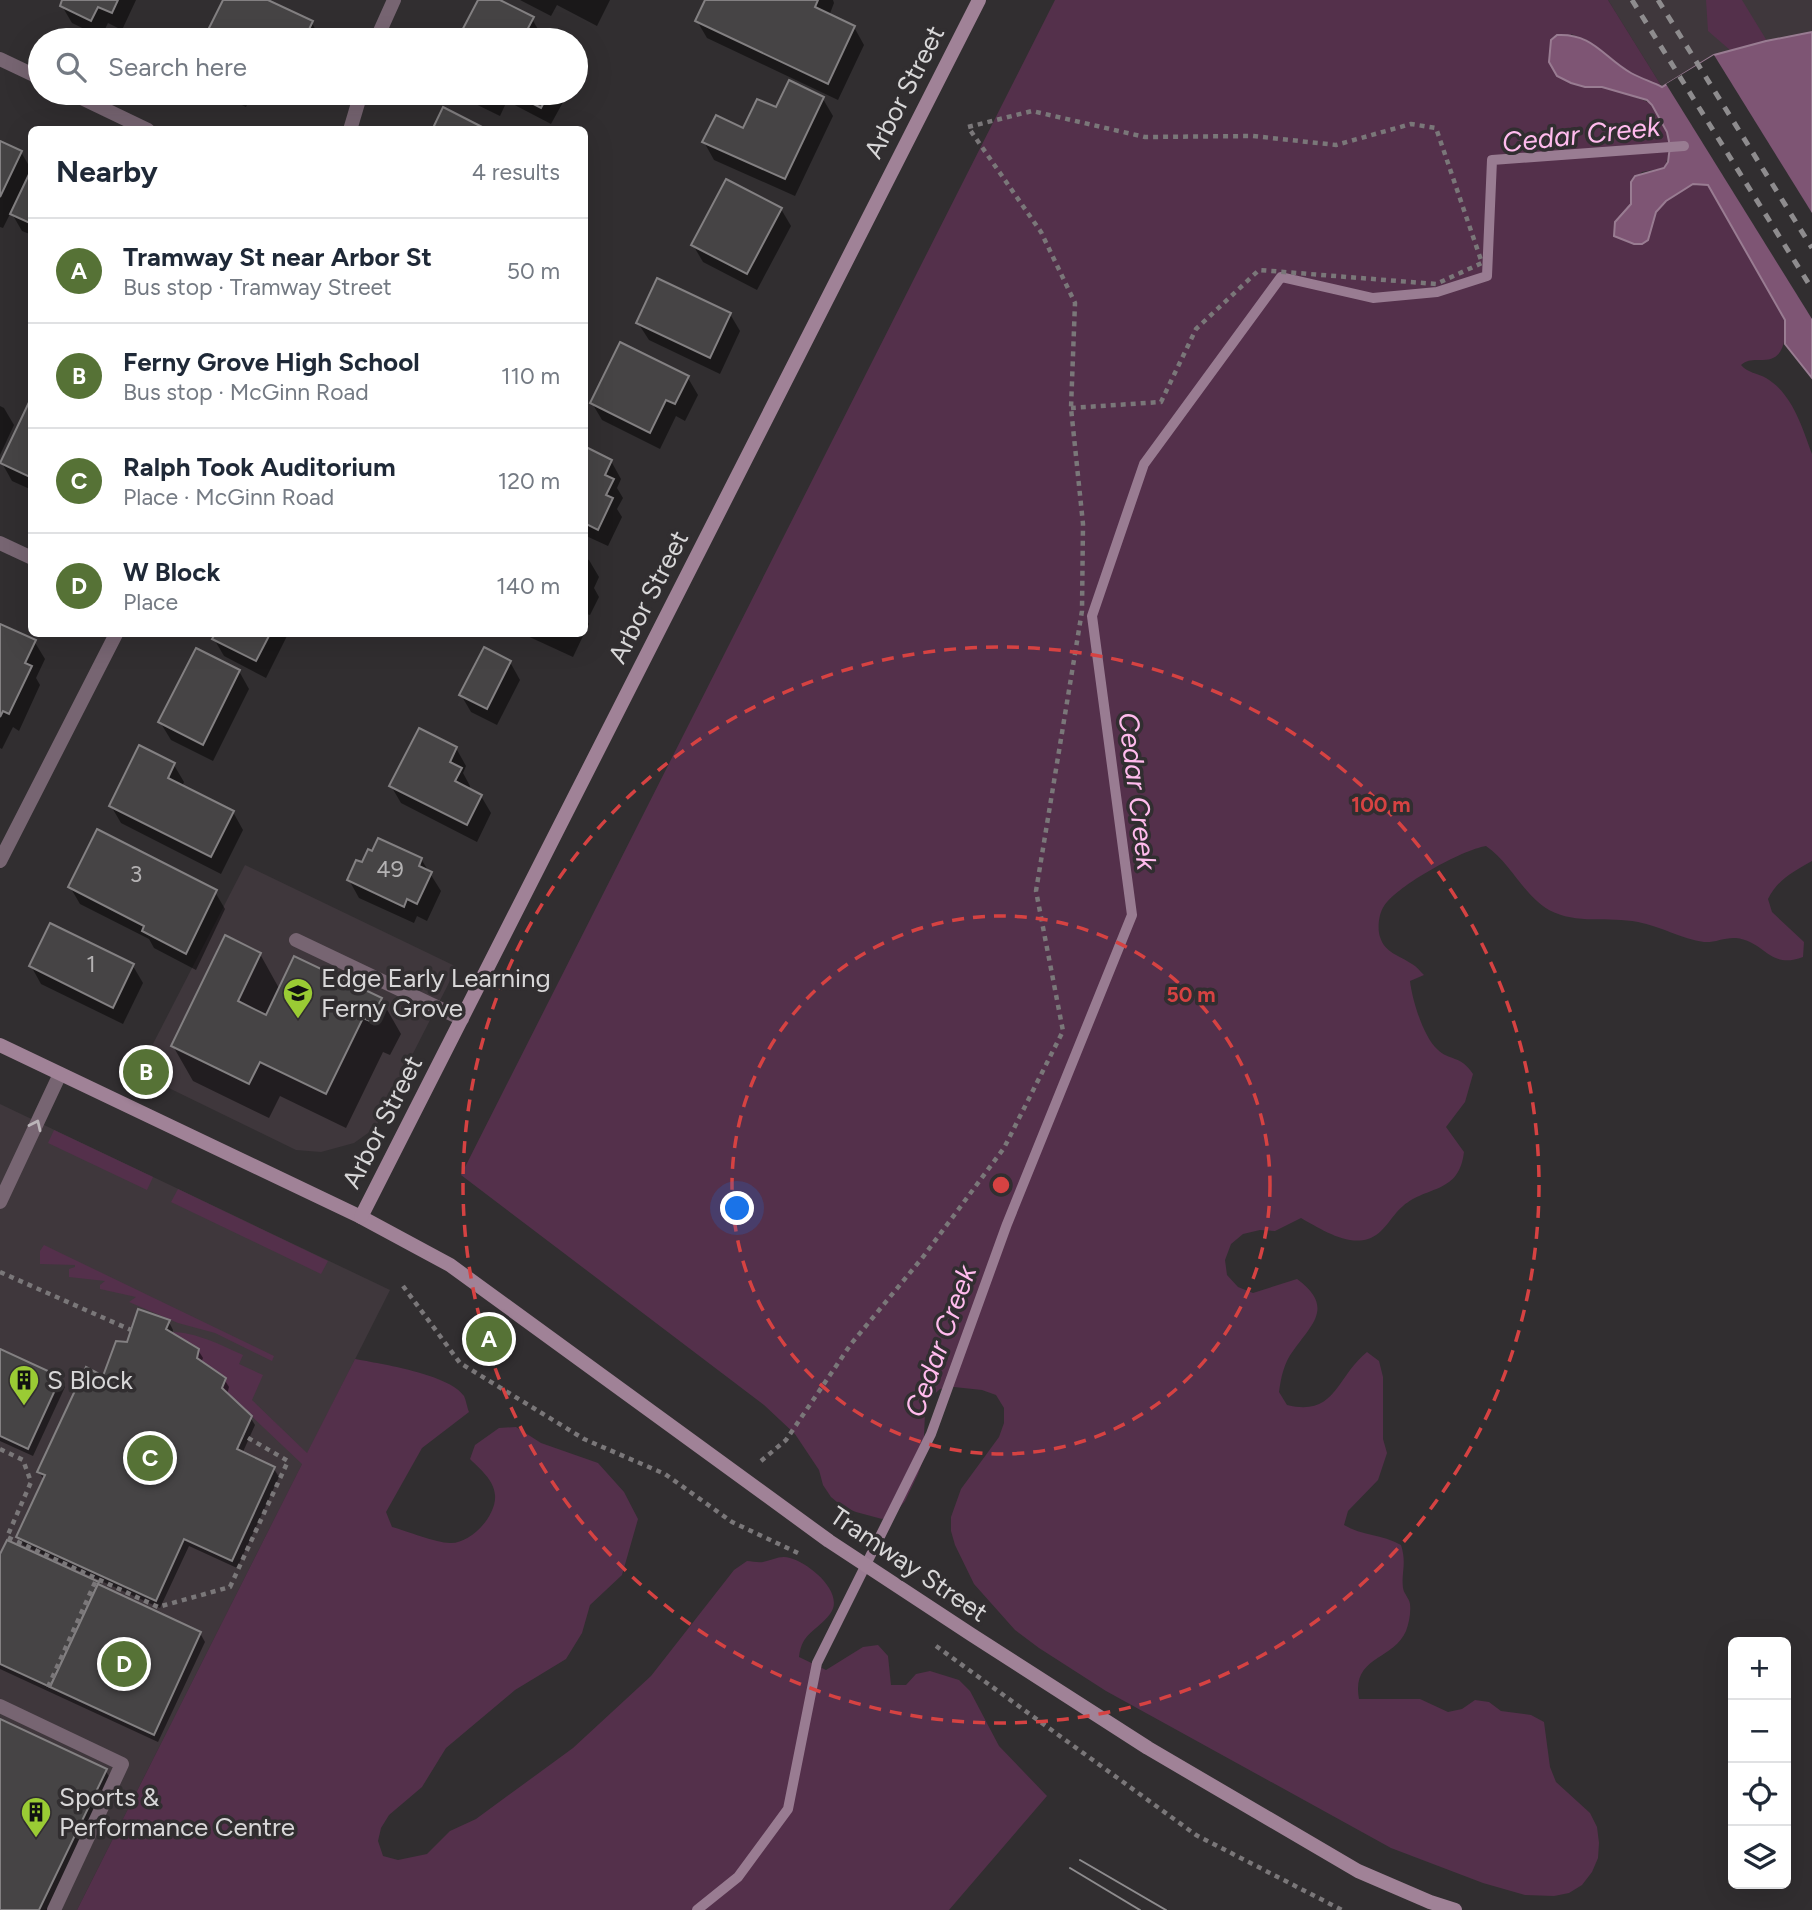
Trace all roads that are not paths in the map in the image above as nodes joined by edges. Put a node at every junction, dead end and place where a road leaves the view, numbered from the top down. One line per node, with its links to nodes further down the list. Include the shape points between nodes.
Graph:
1 (394, 0): 3 (street)
2 (979, 0): 15 (street, Arbor Street)
3 (381, 28)
4 (0, 59): 5 (street)
5 (28, 72)
6 (96, 105): 8 (street)
7 (357, 105): 9 (street)
8 (140, 126)
9 (351, 126)
10 (0, 543): 11 (street)
11 (28, 556)
12 (114, 637): 13 (street)
13 (0, 861)
14 (296, 940): 15 (street)
15 (461, 1019): 19 (street, Arbor Street)
16 (0, 1045): 17 (street, Tramway Street)
17 (60, 1074): 18 (street, one-way to 17); 19 (street, Tramway Street)
18 (0, 1202)
19 (361, 1217): 22 (street, Tramway Street, via 450,1265 829,1541 1148,1748 1358,1871)
20 (0, 1706): 21 (street, via 122,1764)
21 (54, 1910)
22 (1455, 1910)

